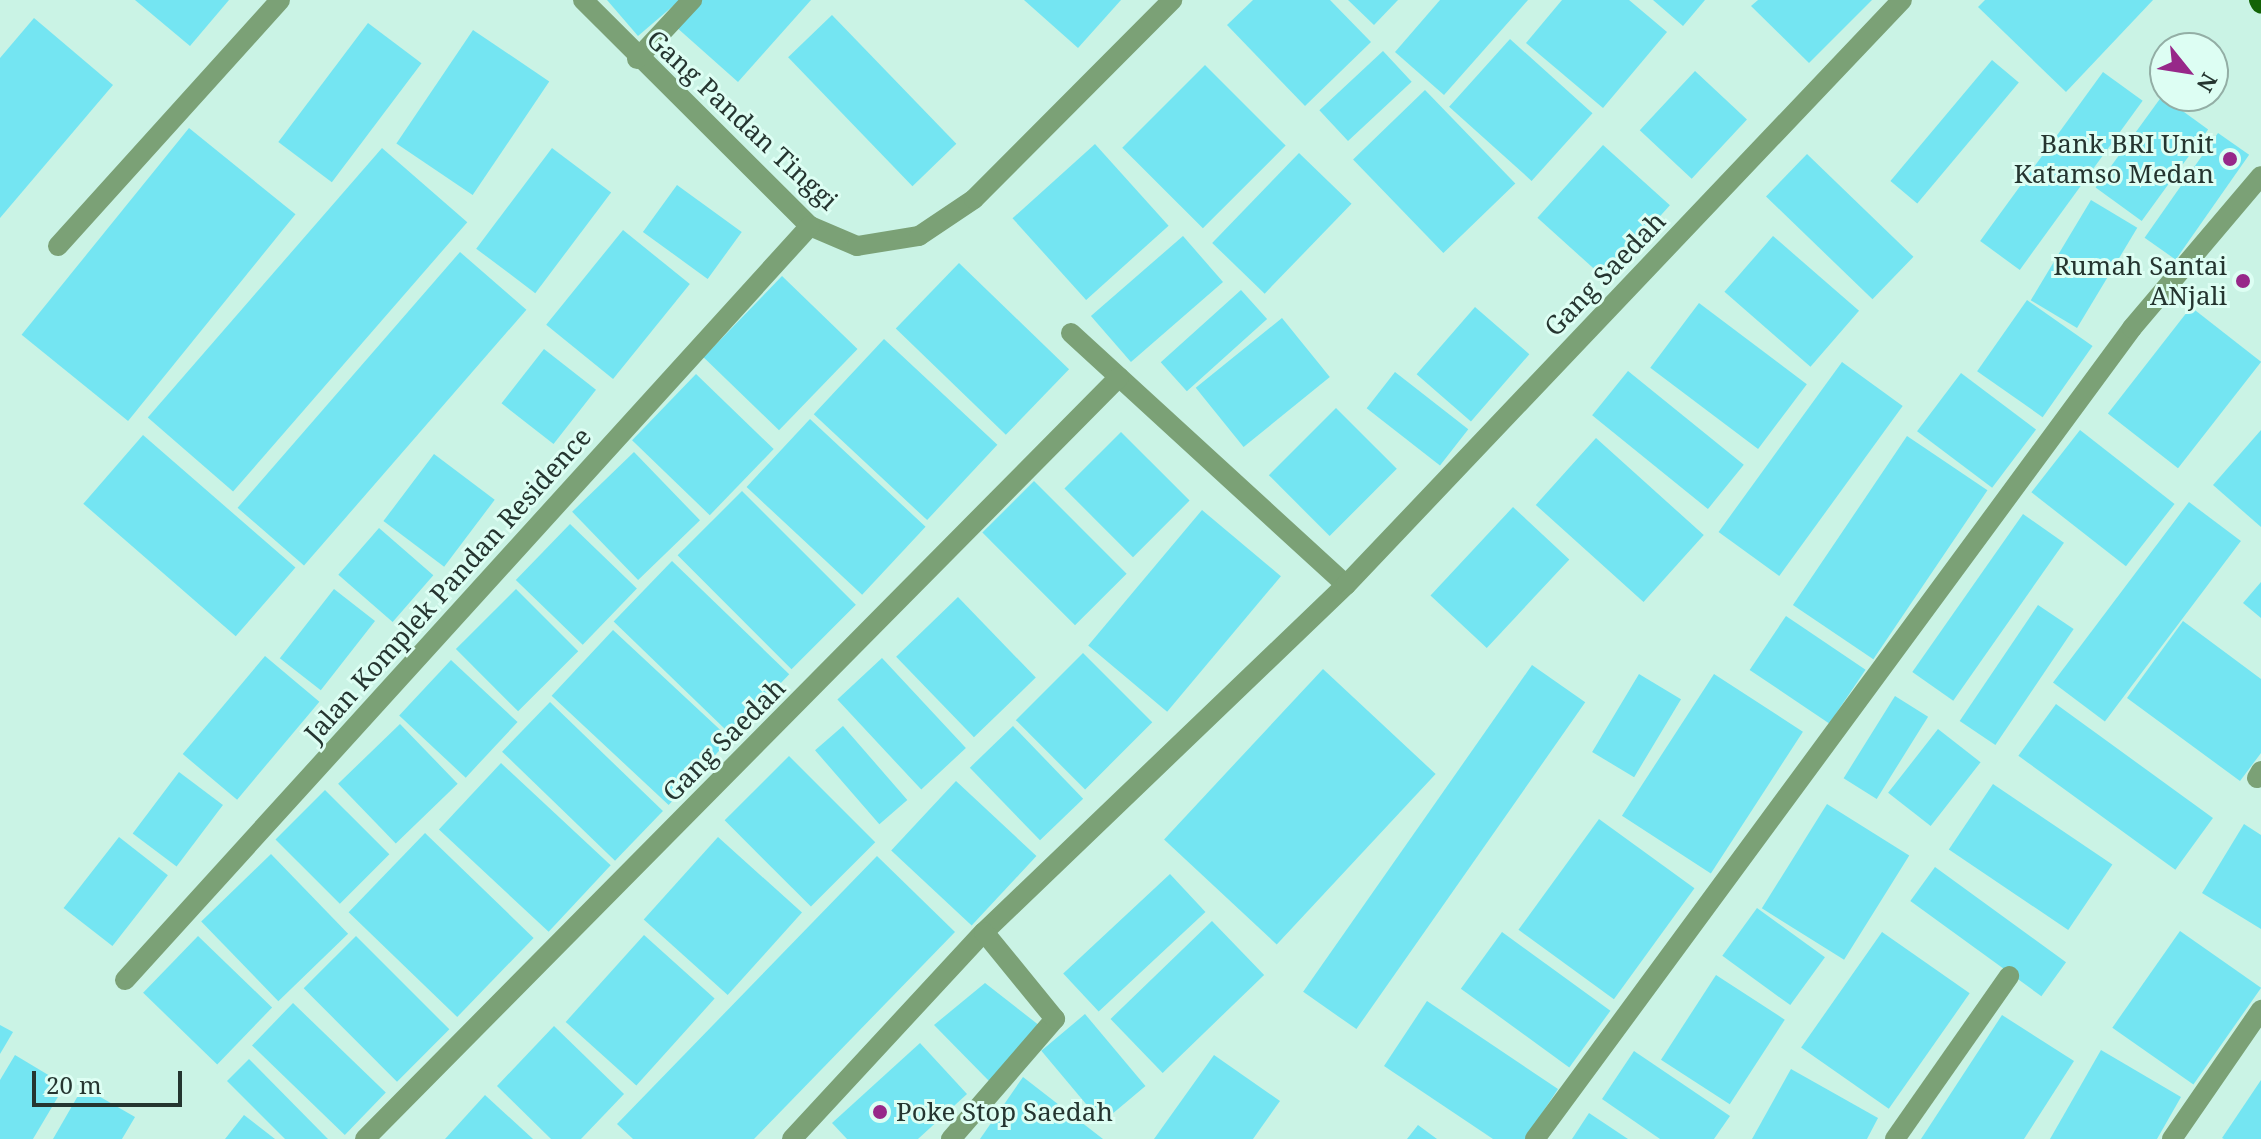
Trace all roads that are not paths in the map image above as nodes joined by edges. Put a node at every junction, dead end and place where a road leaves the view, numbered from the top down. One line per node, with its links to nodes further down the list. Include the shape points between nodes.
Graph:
1 (280, 0): 9 (street)
2 (583, 0): 6 (street, Gang Pandan Tinggi)
3 (692, 0): 6 (street)
4 (1172, 0): 8 (street, Gang Pandan Tinggi, via 974,199 919,236 857,246)
5 (1902, 0): 12 (street, Gang Saedah)
6 (637, 59): 8 (street, Gang Pandan Tinggi)
7 (2261, 176): 20 (street, via 2132,328)
8 (810, 226): 15 (street, Jalan Komplek Pandan Residence)
9 (58, 246)
10 (1071, 333): 11 (street)
11 (1119, 377): 12 (street); 17 (street, Gang Saedah)
12 (1346, 585): 13 (street, Gang Saedah)
13 (984, 932): 18 (street, Gang Saedah); 19 (street, via 1055,1019)
14 (2009, 976): 21 (street)
15 (125, 980)
16 (2261, 1010): 22 (street)
17 (365, 1139)
18 (792, 1139)
19 (951, 1139)
20 (1535, 1139)
21 (1895, 1139)
22 (2172, 1139)

